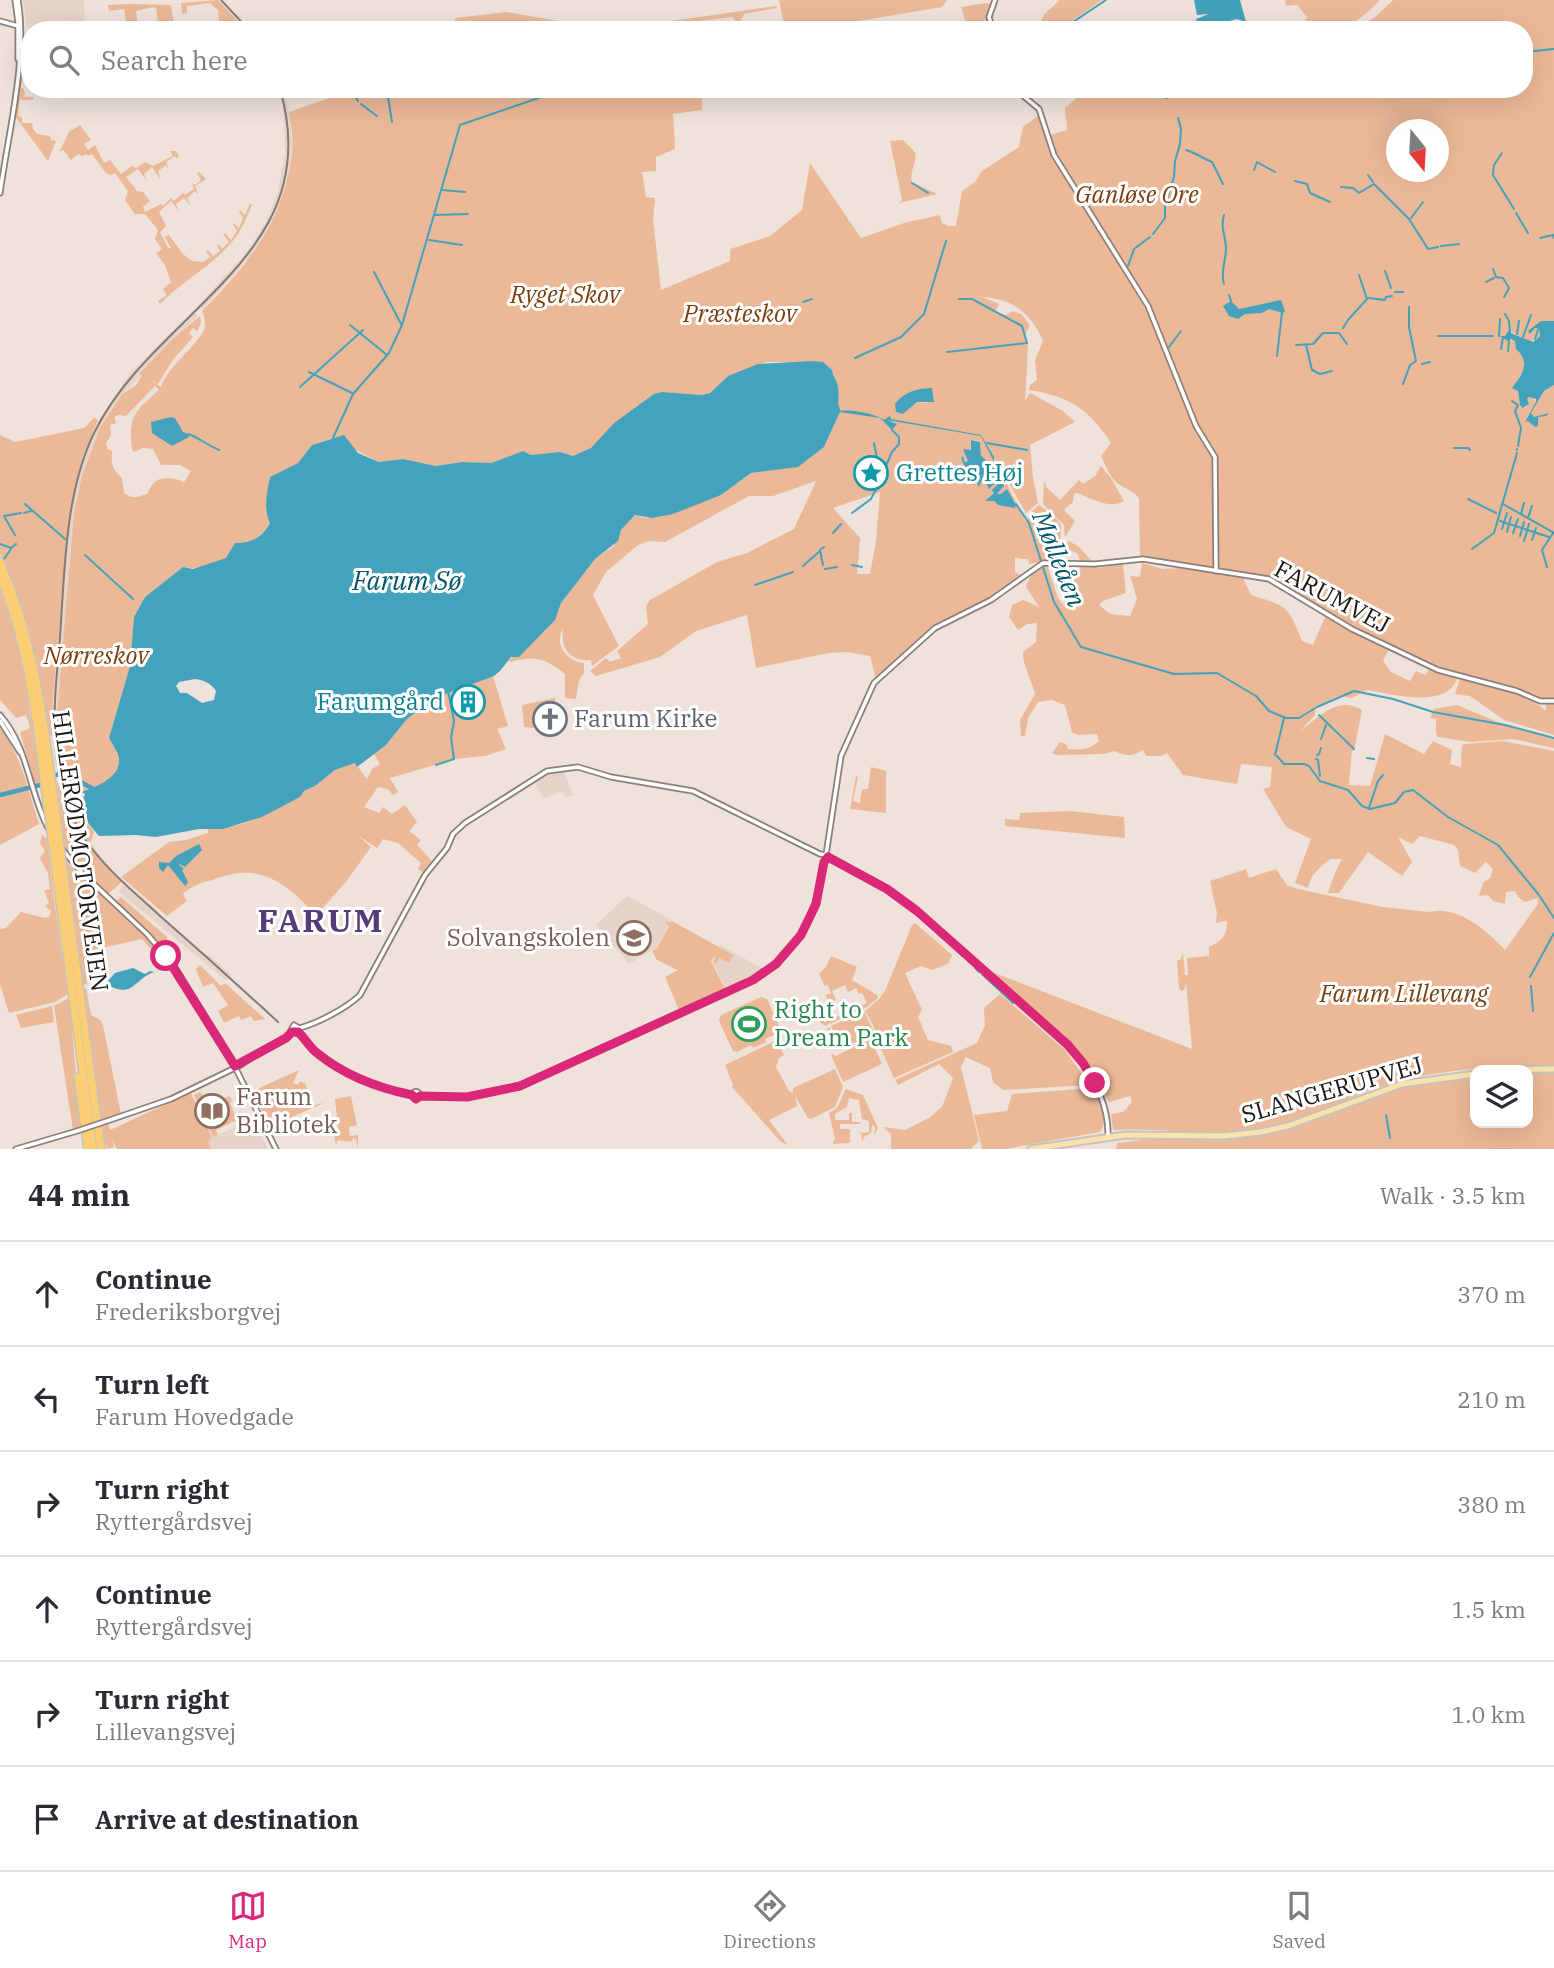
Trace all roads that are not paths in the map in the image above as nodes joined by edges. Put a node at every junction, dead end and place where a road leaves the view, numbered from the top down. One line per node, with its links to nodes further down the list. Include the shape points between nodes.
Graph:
1 (16, 0): 5 (street)
2 (995, 0): 4 (street)
3 (0, 21): 5 (street)
4 (990, 21)
5 (20, 27): 7 (street)
6 (1026, 98): 9 (street, via 1039,109 1054,155 1148,306 1196,426 1215,457)
7 (0, 193)
8 (0, 562): 14 (highway, HILLERØDMOTORVEJEN, via 33,660)
9 (1216, 571): 11 (street, FARUMVEJ, via 1269,579 1352,629 1438,670 1540,701); 16 (street, FARUMVEJ, via 1143,559 1041,563 991,600 927,634 874,682 841,756)
10 (0, 575): 14 (highway, HILLERØDMOTORVEJEN, via 27,660)
11 (1554, 701)
12 (0, 715): 15 (street, via 19,742)
13 (0, 721): 15 (street)
14 (46, 762): 17 (highway, HILLERØDMOTORVEJEN, bridge)
15 (26, 764): 21 (street, via 48,827 65,854 169,959)
16 (827, 856): 19 (street, via 816,904 801,935 776,964 753,980 520,1086 467,1097 420,1096 416,1091 412,1095 339,1068 314,1051); 19 (street, via 693,791 574,767 544,772 459,828 425,874 359,996); 25 (street, via 917,911 1067,1044 1104,1101)
17 (60, 871): 18 (highway, HILLERØDMOTORVEJEN); 28 (highway, HILLERØDMOTORVEJEN)
18 (76, 1027): 27 (highway, HILLERØDMOTORVEJEN); 27 (highway, via 81,1110)
19 (299, 1030): 20 (street); 20 (street, via 293,1026)
20 (292, 1032): 21 (street)
21 (235, 1066): 26 (street, bridge, via 171,1098); 29 (street)
22 (1533, 1069): 23 (main road)
23 (1554, 1069)
24 (1470, 1075): 25 (main road, SLANGERUPVEJ, via 1402,1084 1261,1132)
25 (1108, 1137): 30 (main road, SLANGERUPVEJ)
26 (16, 1149)
27 (89, 1149)
28 (103, 1149)
29 (274, 1149)
30 (1031, 1149)

